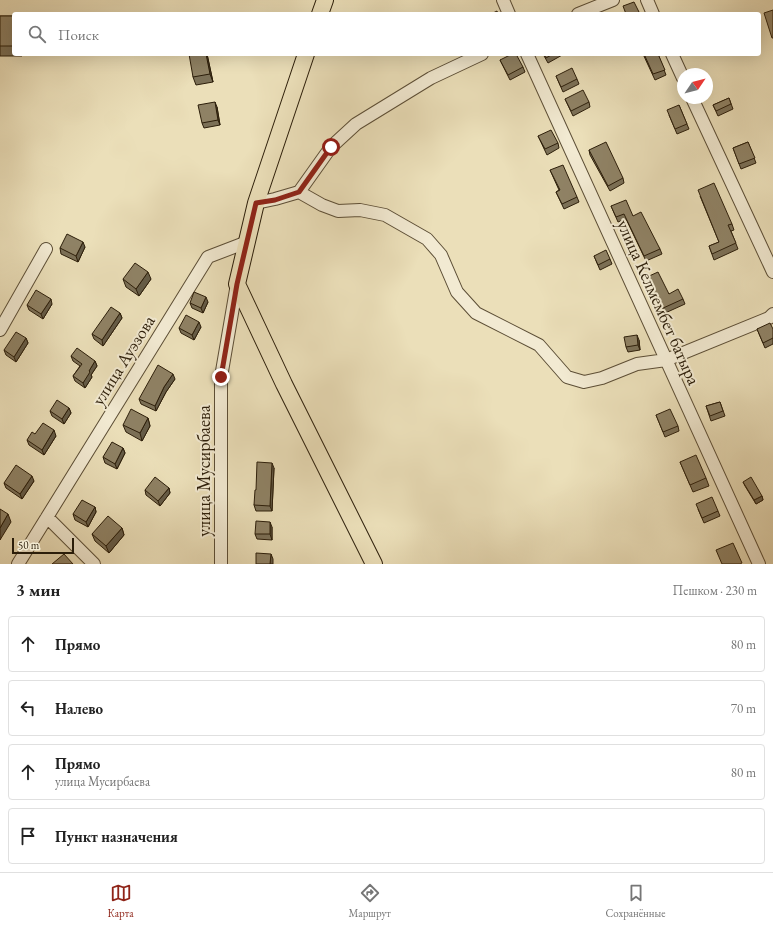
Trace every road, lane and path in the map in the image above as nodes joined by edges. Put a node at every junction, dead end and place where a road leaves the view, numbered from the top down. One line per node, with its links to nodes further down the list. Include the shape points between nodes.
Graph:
1 (325, 0): 5 (main road)
2 (503, 0): 6 (street)
3 (613, 0): 7 (street)
4 (647, 0): 8 (street)
5 (321, 12)
6 (508, 12)
7 (583, 12)
8 (652, 12)
9 (305, 56): 16 (main road)
10 (478, 56): 15 (street, via 431,78 356,124 331,147)
11 (528, 56): 23 (street, улица Келмембет батыра)
12 (673, 56): 13 (street)
13 (678, 68)
14 (695, 104): 19 (street)
15 (299, 192): 16 (street); 23 (street, via 338,211 360,210 385,215 427,239 441,255 458,292 476,313 539,345 566,377 584,382 602,378 637,364)
16 (256, 203): 17 (main road)
17 (247, 242): 20 (main road); 24 (street, улица Ауэзова, via 208,257)
18 (46, 249): 22 (street)
19 (773, 272)
20 (237, 284): 27 (street, улица Мусирбаева, via 221,377); 28 (main road)
21 (773, 314): 23 (street, via 769,318)
22 (0, 330)
23 (666, 360): 29 (street, улица Келмембет батыра)
24 (47, 517): 25 (street, улица Ауэзова); 26 (street)
25 (18, 564)
26 (94, 564)
27 (221, 564)
28 (374, 564)
29 (759, 564)

